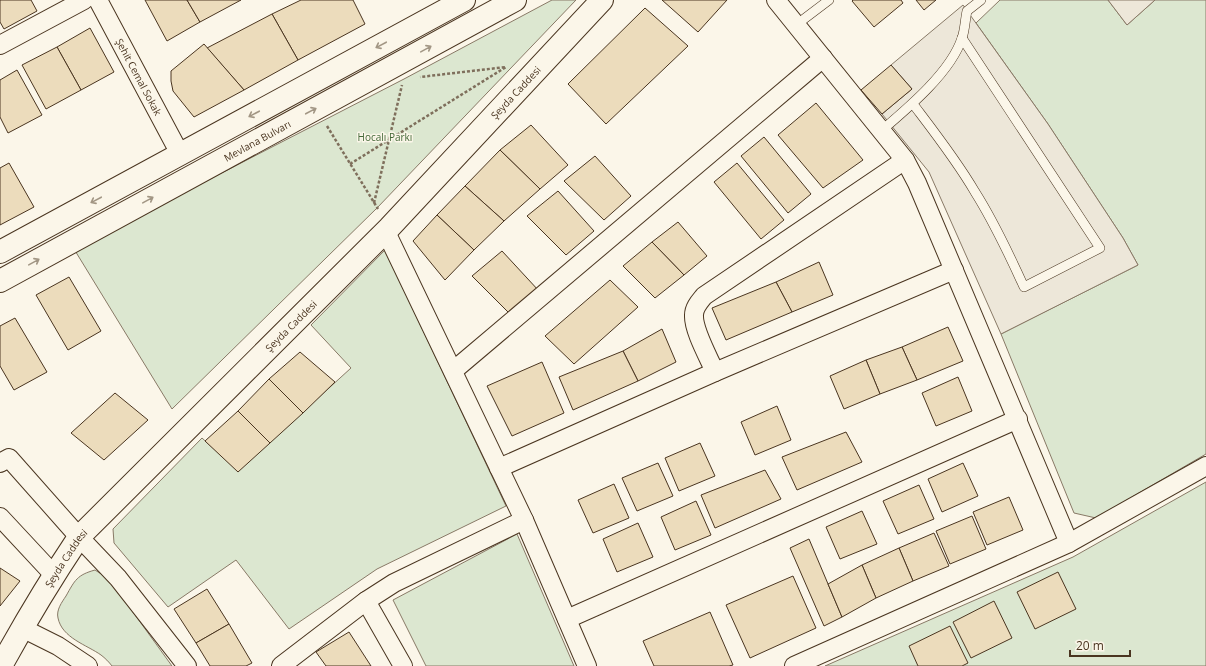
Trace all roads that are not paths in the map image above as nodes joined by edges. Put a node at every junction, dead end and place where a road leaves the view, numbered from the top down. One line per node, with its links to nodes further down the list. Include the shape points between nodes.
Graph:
1 (84, 0): 11 (street)
2 (98, 0): 15 (street, Şehit Cemal Sokak)
3 (464, 0): 15 (street, one-way to 15)
4 (515, 0): 20 (street, Mevlana Bulvarı, one-way to 4)
5 (602, 0): 17 (street, Şeyda Caddesi)
6 (776, 0): 9 (street)
7 (829, 0): 9 (lane)
8 (981, 0): 10 (lane, via 967,11)
9 (796, 25): 12 (street)
10 (962, 38): 13 (lane, via 953,58); 13 (lane, via 1100,248 1024,287 1002,238 975,191)
11 (0, 46)
12 (822, 58): 14 (street); 21 (street)
13 (913, 104): 14 (lane)
14 (881, 131): 16 (street)
15 (180, 154): 18 (street, one-way to 18)
16 (905, 160): 19 (street); 22 (street, via 704,296 697,305 694,315 696,328)
17 (388, 230): 21 (street); 29 (street, Şeyda Caddesi)
18 (0, 252)
19 (954, 270): 22 (street); 23 (street)
20 (0, 281)
21 (453, 371): 26 (street)
22 (715, 372): 26 (street)
23 (1018, 419): 30 (street); 33 (street)
24 (0, 463): 29 (street, via 9,458)
25 (1206, 466): 30 (street)
26 (499, 468): 28 (street)
27 (0, 517): 31 (street)
28 (524, 520): 32 (street, via 394,583); 33 (street)
29 (79, 537): 31 (street, Şeyda Caddesi); 37 (street, via 118,578)
30 (1069, 543): 41 (street)
31 (54, 575): 34 (street, Şeyda Caddesi)
32 (366, 601): 38 (street); 39 (street)
33 (567, 619): 40 (street)
34 (22, 628): 35 (street, Şeyda Caddesi); 36 (street, via 58,646)
35 (2, 666)
36 (88, 666)
37 (187, 666)
38 (281, 666)
39 (403, 666)
40 (587, 666)
41 (794, 666)

